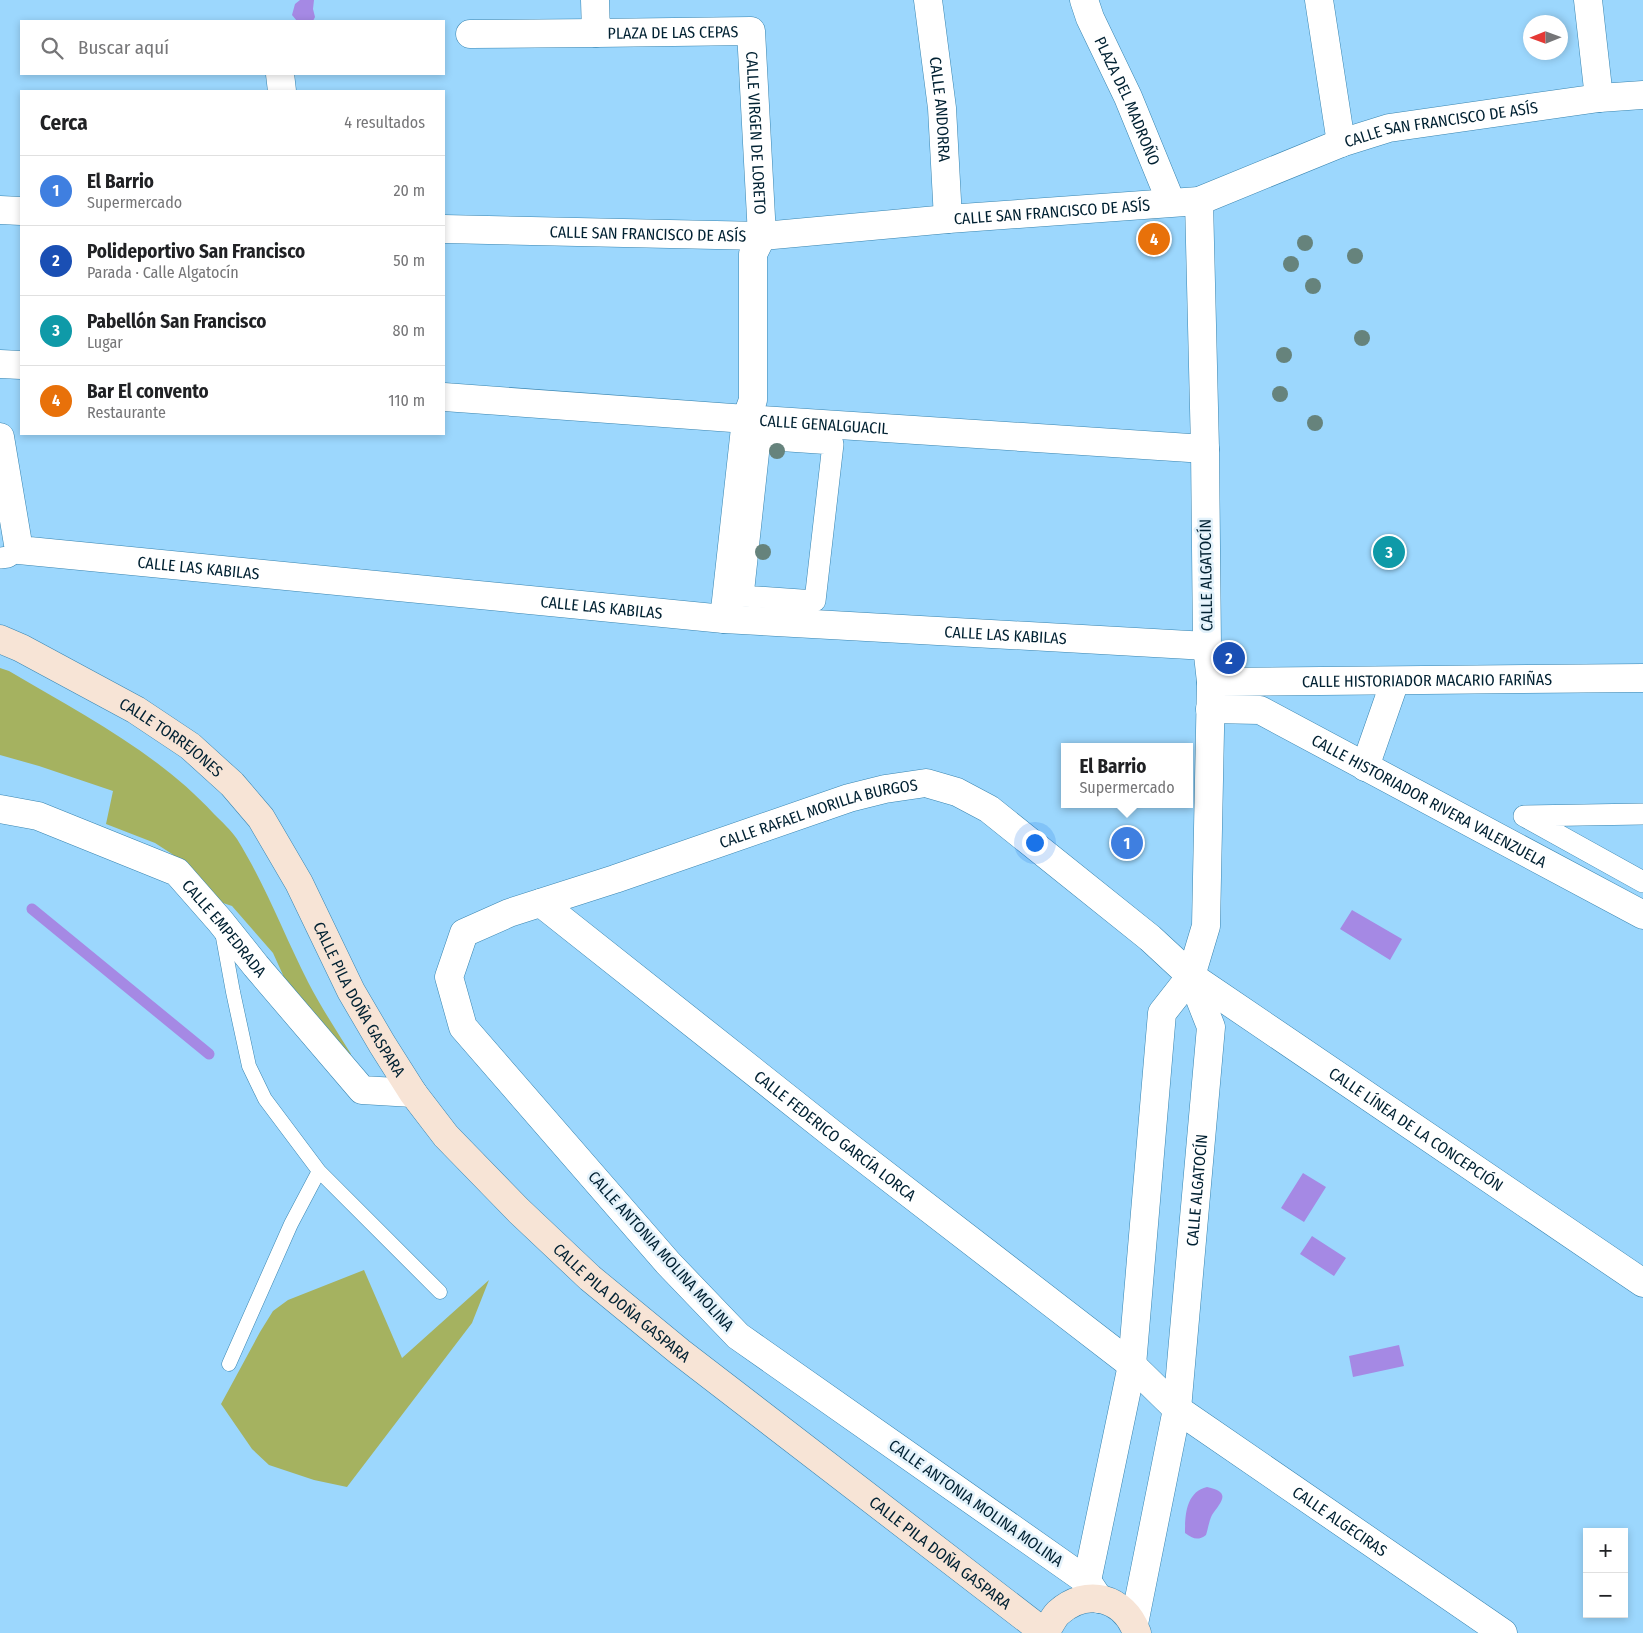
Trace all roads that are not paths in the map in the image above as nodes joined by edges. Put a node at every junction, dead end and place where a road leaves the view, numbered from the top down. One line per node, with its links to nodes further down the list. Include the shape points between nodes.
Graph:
1 (595, 0): 7 (street, PLAZA DE LAS CEPAS)
2 (928, 0): 18 (street, CALLE ANDORRA, via 942,108)
3 (1084, 0): 15 (street, PLAZA DEL MADROÑO)
4 (1319, 0): 13 (street)
5 (1588, 0): 12 (street)
6 (751, 31): 7 (street, PLAZA DE LAS CEPAS); 20 (street, CALLE VIRGEN DE LORETO)
7 (596, 33): 8 (street, PLAZA DE LAS CEPAS)
8 (470, 34)
9 (280, 75): 10 (street)
10 (282, 90)
11 (1643, 94): 12 (street, CALLE SAN FRANCISCO DE ASÍS)
12 (1599, 98): 13 (street, CALLE SAN FRANCISCO DE ASÍS, via 1389,128)
13 (1341, 143): 14 (street, CALLE SAN FRANCISCO DE ASÍS)
14 (1198, 201): 15 (street, CALLE SAN FRANCISCO DE ASÍS); 26 (street, CALLE ALGATOCÍN)
15 (1171, 202): 18 (street, CALLE SAN FRANCISCO DE ASÍS)
16 (0, 210): 17 (street)
17 (20, 211)
18 (948, 219): 20 (street, CALLE SAN FRANCISCO DE ASÍS)
19 (445, 229): 20 (street, CALLE SAN FRANCISCO DE ASÍS)
20 (762, 236): 24 (street, CALLE VIRGEN DE LORETO, via 753,254 753,400)
21 (0, 364): 22 (street)
22 (20, 365)
23 (445, 397): 24 (street, CALLE GENALGUACIL)
24 (746, 419): 26 (street, CALLE GENALGUACIL); 29 (street, CALLE VIRGEN DE LORETO)
25 (0, 437): 27 (street)
26 (1205, 449): 31 (street, CALLE ALGATOCÍN)
27 (10, 554): 29 (street, CALLE LAS KABILAS)
28 (815, 601): 28 (street, via 743,596 760,439 833,444)
29 (724, 619): 31 (street, CALLE LAS KABILAS)
30 (0, 639): 40 (main road, CALLE TORREJONES, via 136,710 190,746 232,784 261,818)
31 (1207, 646): 34 (street, CALLE ALGATOCÍN)
32 (1643, 678): 33 (street, CALLE HISTORIADOR MACARIO FARIÑAS)
33 (1395, 681): 34 (street, CALLE HISTORIADOR MACARIO FARIÑAS); 36 (street)
34 (1211, 682): 35 (street, CALLE ALGATOCÍN)
35 (1210, 709): 36 (street, CALLE HISTORIADOR RIVERA VALENZUELA, via 1260,710); 44 (street, CALLE ALGATOCÍN, via 1206,926)
36 (1365, 766): 42 (street, CALLE HISTORIADOR RIVERA VALENZUELA)
37 (0, 809): 43 (street, CALLE EMPEDRADA, via 38,816 177,872)
38 (1643, 814): 39 (street, via 1524,816)
39 (1643, 882)
40 (298, 883): 45 (main road, CALLE PILA DOÑA GASPARA, via 351,991)
41 (541, 903): 44 (street, CALLE RAFAEL MORILLA BURGOS, via 849,798 926,783 957,792 990,809 1150,938); 50 (street, CALLE FEDERICO GARCÍA LORCA); 52 (street, CALLE ANTONIA MOLINA MOLINA, via 464,933 449,977 463,1027 668,1263 738,1336)
42 (1643, 915)
43 (220, 921): 45 (street, CALLE EMPEDRADA, via 362,1090); 46 (lane, via 249,1066 265,1099)
44 (1190, 976): 47 (street, CALLE LÍNEA DE LA CONCEPCIÓN); 50 (street, CALLE ALGATOCÍN, via 1162,1013); 51 (street, CALLE ALGATOCÍN, via 1211,1027)
45 (413, 1093): 54 (main road, CALLE PILA DOÑA GASPARA, via 446,1136 590,1278 680,1352)
46 (319, 1171): 48 (lane); 49 (lane, via 291,1224)
47 (1643, 1283)
48 (440, 1292)
49 (229, 1364)
50 (1132, 1366): 51 (street); 52 (street, CALLE ALGATOCÍN)
51 (1176, 1409): 53 (street, CALLE ALGATOCÍN); 55 (street, CALLE ALGECIRAS)
52 (1089, 1593): 53 (main road, via 1115,1604 1125,1612); 54 (main road, via 1056,1615)
53 (1136, 1629)
54 (1045, 1633)
55 (1504, 1633)

